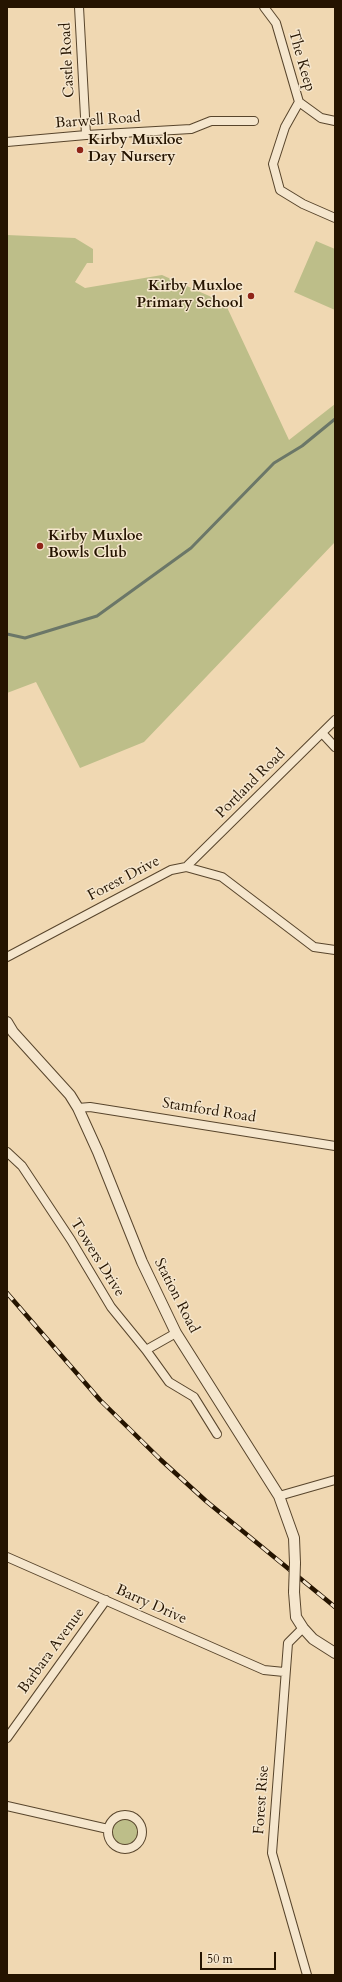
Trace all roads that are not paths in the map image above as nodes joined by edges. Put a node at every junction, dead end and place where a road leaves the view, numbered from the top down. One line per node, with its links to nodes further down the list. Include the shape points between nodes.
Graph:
1 (79, 7): 6 (street, Castle Road)
2 (264, 7): 3 (street, The Keep, via 276,23)
3 (299, 102): 5 (street, via 321,118); 8 (street, via 285,127 273,164 280,190 303,204)
4 (254, 121): 6 (street, Barwell Road, via 211,121 191,129)
5 (335, 121)
6 (86, 135): 7 (street, Barwell Road)
7 (7, 142)
8 (335, 218)
9 (335, 720): 10 (street, Portland Road)
10 (322, 733): 11 (street); 12 (street, Portland Road)
11 (335, 748)
12 (186, 867): 13 (street, via 222,877 314,947); 14 (street, Forest Drive, via 171,870)
13 (335, 950)
14 (7, 957)
15 (7, 1022): 16 (street, Station Road, via 70,1095)
16 (78, 1108): 17 (street, Stamford Road, via 90,1106); 19 (street, Station Road, via 142,1262)
17 (335, 1146)
18 (7, 1152): 20 (street, Towers Drive, via 22,1166 71,1240 111,1308)
19 (176, 1333): 20 (street); 23 (street, Station Road)
20 (146, 1350): 21 (street, Towers Drive, via 169,1382 194,1397)
21 (217, 1434)
22 (335, 1480): 23 (street)
23 (279, 1496): 26 (street, Station Road, bridge, via 294,1538 296,1617)
24 (7, 1557): 25 (street, Barry Drive)
25 (106, 1600): 28 (street, Barry Drive, via 264,1670); 29 (street, Barbara Avenue)
26 (302, 1628): 27 (street, via 313,1639); 28 (street, Forest Rise, via 288,1642)
27 (335, 1653)
28 (284, 1672): 32 (street, Forest Rise, via 272,1853)
29 (7, 1738)
30 (7, 1806): 31 (street)
31 (108, 1829): 31 (street, via 118,1816 130,1815 140,1822 143,1834 134,1848 123,1850 113,1845)
32 (307, 1975)

